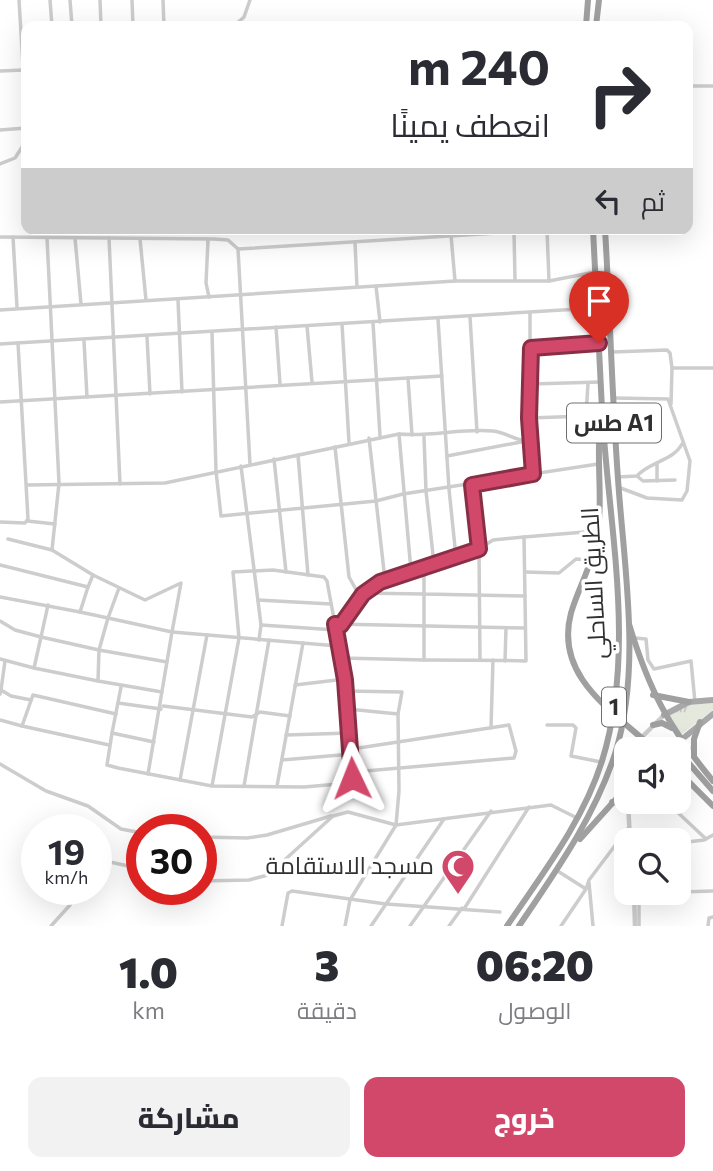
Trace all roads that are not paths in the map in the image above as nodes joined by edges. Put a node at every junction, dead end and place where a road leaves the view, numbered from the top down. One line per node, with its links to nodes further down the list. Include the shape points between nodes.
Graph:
1 (19, 0): 18 (street)
2 (50, 0): 10 (street)
3 (70, 0): 11 (street)
4 (100, 0): 12 (street)
5 (132, 0): 13 (street)
6 (163, 0): 14 (street)
7 (250, 0): 15 (street)
8 (588, 0): 16 (highway)
9 (598, 0): 17 (highway)
10 (52, 21)
11 (72, 21)
12 (101, 21)
13 (133, 21)
14 (164, 21)
15 (240, 21)
16 (586, 21)
17 (596, 21)
18 (21, 23)
19 (21, 70): 20 (street)
20 (0, 71)
21 (693, 86): 22 (street)
22 (713, 86)
23 (21, 128): 24 (street)
24 (0, 130)
25 (21, 149): 26 (street, via 15,158)
26 (0, 164)
27 (439, 235): 40 (street)
28 (451, 235): 45 (street)
29 (513, 235): 43 (street)
30 (547, 235): 44 (street)
31 (593, 235): 42 (highway, طس A1)
32 (605, 235): 77 (highway, الطريق الساحلي / طس A1)
33 (0, 237): 34 (street)
34 (13, 237): 35 (street); 55 (street)
35 (47, 237): 36 (street); 54 (street)
36 (75, 238): 37 (street); 53 (street)
37 (109, 238): 38 (street); 52 (street)
38 (140, 239): 39 (street); 51 (street)
39 (208, 239): 41 (street, via 228,240); 49 (street)
40 (355, 242): 41 (street); 47 (street)
41 (238, 249): 48 (street)
42 (595, 272): 44 (street); 56 (highway, طس A1)
43 (514, 280): 44 (street); 45 (street)
44 (549, 281)
45 (455, 282): 46 (street)
46 (376, 286): 47 (street); 61 (street)
47 (357, 287): 48 (street)
48 (240, 295): 49 (street); 66 (street)
49 (209, 297): 50 (street)
50 (178, 299): 51 (street); 67 (street)
51 (146, 300): 52 (street)
52 (114, 303): 53 (street); 70 (street)
53 (81, 304): 54 (street)
54 (49, 306): 55 (street); 72 (street)
55 (17, 307): 57 (street)
56 (598, 307): 58 (street); 74 (highway, طس A1)
57 (0, 310)
58 (530, 313): 59 (street); 76 (street)
59 (470, 317): 60 (street); 101 (street)
60 (438, 319): 61 (street); 80 (street)
61 (380, 322): 62 (street)
62 (373, 323): 63 (street); 82 (street)
63 (342, 324): 64 (street); 85 (street)
64 (307, 326): 65 (street); 83 (street)
65 (276, 327): 66 (street); 87 (street)
66 (243, 329): 68 (street); 89 (street)
67 (178, 333): 68 (street); 69 (street); 91 (street)
68 (212, 333): 90 (street)
69 (147, 337): 70 (street); 92 (street)
70 (115, 339): 71 (street); 93 (street)
71 (84, 341): 72 (street); 94 (street)
72 (51, 342): 73 (street); 96 (street)
73 (18, 343): 75 (street); 97 (street)
74 (599, 343): 76 (street); 84 (highway, طس A1)
75 (0, 344)
76 (531, 348): 88 (street)
77 (611, 353): 78 (street, via 667,350); 95 (highway, الطريق الساحلي / طس A1)
78 (672, 368): 79 (street); 99 (street)
79 (713, 368)
80 (442, 376): 81 (street); 103 (street)
81 (408, 378): 82 (street); 104 (street)
82 (375, 381): 85 (street); 105 (street)
83 (312, 382): 85 (street); 87 (street)
84 (601, 382): 86 (street); 116 (highway, طس A1)
85 (345, 383): 108 (street)
86 (588, 383): 88 (street); 100 (street, via 586,416)
87 (280, 384): 89 (street)
88 (532, 384): 100 (street)
89 (246, 386): 90 (street); 118 (street)
90 (213, 390): 91 (street); 120 (street)
91 (182, 392): 92 (street)
92 (150, 394): 93 (street)
93 (118, 396): 94 (street); 127 (street)
94 (87, 397): 96 (street)
95 (613, 398): 99 (street, via 662,397); 123 (highway, الطريق الساحلي / طس A1)
96 (54, 399): 97 (street); 126 (street)
97 (21, 401): 98 (street); 128 (street)
98 (0, 402)
99 (671, 404): 111 (street)
100 (529, 418): 110 (street)
101 (477, 432): 103 (street); 109 (street, via 502,433)
102 (399, 434): 104 (street); 105 (street); 133 (street)
103 (446, 434): 106 (street); 114 (street)
104 (412, 435): 106 (street)
105 (380, 436): 107 (street)
106 (424, 437): 132 (street)
107 (369, 438): 108 (street); 134 (street)
108 (349, 442): 112 (street)
109 (522, 442): 110 (street); 114 (street)
110 (530, 442): 121 (street)
111 (682, 444): 117 (street); 130 (street, via 690,461 682,500 643,498)
112 (335, 447): 113 (street); 135 (street)
113 (298, 455): 115 (street); 136 (street)
114 (447, 456): 131 (street)
115 (274, 459): 118 (street); 137 (street)
116 (603, 463): 121 (street); 142 (highway); 243 (highway, الطريق الساحلي / 1, via 618,660)
117 (657, 463): 122 (street); 125 (street)
118 (250, 464): 119 (street)
119 (241, 466): 120 (street); 138 (street)
120 (216, 471): 127 (street, via 165,483); 138 (street, via 221,516)
121 (533, 474): 129 (street)
122 (637, 476): 123 (street); 125 (street)
123 (617, 477): 130 (highway, الطريق الساحلي / طس A1)
124 (675, 480): 125 (street)
125 (657, 481)
126 (59, 483): 127 (street); 128 (street); 141 (street)
127 (120, 484)
128 (27, 485): 139 (street)
129 (472, 485): 131 (street); 145 (street)
130 (618, 487): 170 (highway, الطريق الساحلي / طس A1)
131 (449, 489): 132 (street); 147 (street)
132 (426, 491): 133 (street); 149 (street)
133 (403, 494): 134 (street); 153 (street)
134 (376, 501): 135 (street); 158 (street)
135 (342, 505): 136 (street); 161 (street, via 349,576)
136 (303, 509): 137 (street); 157 (street)
137 (279, 511): 138 (street); 154 (street)
138 (245, 514): 152 (street)
139 (27, 522): 140 (street); 141 (street)
140 (0, 523)
141 (55, 524): 146 (street)
142 (597, 531): 143 (street); 148 (highway)
143 (524, 537): 145 (street, via 493,540); 155 (street)
144 (8, 539): 146 (street)
145 (479, 549): 147 (street); 163 (street)
146 (52, 550): 156 (street)
147 (456, 557): 149 (street)
148 (592, 561): 155 (street, via 576,559 559,573); 232 (highway, via 573,608 567,645 576,673)
149 (434, 564): 151 (street)
150 (0, 565): 159 (street)
151 (424, 567): 153 (street); 162 (street)
152 (253, 570): 154 (street); 166 (street); 184 (street, via 232,574)
153 (411, 571): 158 (street)
154 (286, 572): 157 (street)
155 (524, 572): 164 (street)
156 (93, 575): 159 (street); 160 (street)
157 (308, 575): 167 (street, via 326,579)
158 (385, 580): 161 (street)
159 (88, 587): 169 (street)
160 (119, 588): 171 (street); 181 (street, via 145,600 181,583)
161 (363, 594): 162 (street); 175 (street)
162 (424, 594): 163 (street); 176 (street)
163 (479, 595): 164 (street); 177 (street)
164 (525, 596): 179 (street)
165 (0, 597): 168 (street)
166 (258, 600): 167 (street); 174 (street)
167 (331, 604): 173 (street)
168 (48, 605): 169 (street); 183 (street)
169 (80, 612): 171 (street)
170 (627, 616): 185 (highway, الطريق الساحلي / طس A1); 272 (highway, الطريق الساحلي / 1, via 627,682 615,752 595,804)
171 (108, 618): 181 (street); 190 (street)
172 (0, 621): 183 (street)
173 (335, 624): 175 (street); 180 (street)
174 (261, 625): 180 (street); 186 (street)
175 (341, 625): 176 (street)
176 (423, 628): 177 (street); 193 (street)
177 (480, 628): 178 (street); 194 (street)
178 (506, 628): 179 (street); 196 (street)
179 (525, 628): 196 (street, via 526,661)
180 (335, 630): 189 (street)
181 (172, 632): 182 (street); 197 (street)
182 (207, 635): 184 (street); 214 (street)
183 (41, 637): 190 (street); 198 (street)
184 (239, 638): 186 (street); 217 (street)
185 (634, 639): 207 (highway, الطريق الساحلي / طس A1); 211 (street, via 646,639 654,669 691,661)
186 (259, 640): 187 (street)
187 (269, 640): 188 (street); 220 (street)
188 (303, 643): 189 (street); 202 (street)
189 (338, 646): 191 (street)
190 (99, 650): 197 (street); 201 (street)
191 (341, 658): 193 (street); 199 (street)
192 (3, 660): 198 (street); 200 (street)
193 (424, 660): 194 (street)
194 (480, 660): 195 (street)
195 (493, 660): 196 (street); 227 (street)
196 (505, 661)
197 (167, 662): 206 (street)
198 (34, 668): 201 (street)
199 (345, 680): 202 (street); 204 (street)
200 (1, 681): 205 (street)
201 (98, 681): 203 (street)
202 (295, 685): 221 (street)
203 (121, 687): 206 (street); 210 (street)
204 (346, 691): 213 (street); 216 (street, via 401,692)
205 (1, 692): 208 (street)
206 (162, 692): 212 (street)
207 (653, 694): 211 (highway); 218 (highway, الطريق الساحلي / طس A1)
208 (32, 700): 215 (street, via 33,695); 226 (street)
209 (713, 700): 211 (main road)
210 (118, 702): 212 (street); 215 (street)
211 (692, 702): 218 (main road)
212 (161, 708): 214 (street); 236 (street)
213 (348, 709): 216 (street); 230 (street)
214 (194, 710): 217 (street); 249 (street)
215 (116, 714): 229 (street)
216 (398, 714): 237 (street)
217 (226, 715): 220 (street); 252 (street)
218 (664, 715): 224 (street); 228 (highway, الطريق الساحلي / طس A1)
219 (712, 715): 223 (main road)
220 (256, 716): 221 (street, via 260,712); 253 (street)
221 (290, 716): 231 (street)
222 (0, 720): 226 (street)
223 (700, 722): 235 (main road); 241 (highway)
224 (653, 724): 228 (highway); 233 (street)
225 (547, 725): 243 (street, via 573,725 572,756)
226 (22, 726): 238 (street)
227 (491, 728): 237 (street); 246 (street, via 510,727 514,758)
228 (673, 729): 234 (highway, الطريق الساحلي / طس A1)
229 (112, 733): 236 (street); 238 (street)
230 (350, 733): 231 (street); 239 (street)
231 (286, 736): 242 (street)
232 (641, 737)
233 (644, 737)
234 (679, 737)
235 (684, 737)
236 (154, 742): 248 (street)
237 (397, 743): 239 (street); 246 (street)
238 (109, 745): 248 (street, via 107,765)
239 (352, 752): 242 (street); 247 (street)
240 (691, 754): 241 (highway, الطريق الساحلي / طس A1)
241 (694, 758): 250 (highway, الطريق الساحلي / طس A1)
242 (282, 760): 254 (street)
243 (601, 762): 263 (highway, الطريق الساحلي / 1)
244 (0, 764): 267 (street)
245 (691, 766): 255 (highway)
246 (398, 767): 247 (street); 265 (street)
247 (354, 772): 254 (street, via 350,783)
248 (148, 774): 249 (street)
249 (180, 780): 252 (street)
250 (713, 781)
251 (691, 784): 258 (highway)
252 (212, 786): 253 (street)
253 (244, 786): 254 (street)
254 (277, 786)
255 (713, 791)
256 (612, 802): 272 (highway)
257 (529, 806): 259 (street); 263 (street, via 551,805); 285 (street)
258 (713, 806)
259 (491, 811): 264 (street); 284 (street)
260 (629, 814): 266 (street)
261 (679, 814): 270 (street)
262 (333, 816): 265 (street, via 354,812); 269 (street, via 267,835); 275 (street, via 268,876)
263 (577, 818): 296 (highway, الطريق الساحلي / 1)
264 (444, 819): 265 (street); 280 (street)
265 (396, 825): 279 (street)
266 (629, 827): 274 (street)
267 (126, 830)
268 (713, 835): 270 (street)
269 (217, 837)
270 (706, 839): 271 (street)
271 (691, 841)
272 (567, 854): 273 (highway, الطريق الساحلي / 1)
273 (556, 870): 276 (street); 289 (highway, الطريق الساحلي / 1)
274 (589, 880): 276 (street); 299 (street)
275 (217, 881)
276 (586, 890): 287 (street)
277 (713, 891): 278 (street)
278 (691, 892)
279 (351, 900): 280 (street); 291 (street, via 289,891); 292 (street)
280 (386, 904): 284 (street); 293 (street)
281 (69, 905): 290 (street)
282 (635, 905): 300 (street)
283 (638, 905): 300 (street)
284 (424, 906): 285 (street); 294 (street)
285 (463, 909): 286 (street); 295 (street)
286 (500, 912)
287 (567, 917): 297 (street); 298 (street)
288 (713, 917): 301 (street)
289 (522, 925)
290 (51, 926)
291 (282, 926)
292 (345, 926)
293 (370, 926)
294 (410, 926)
295 (449, 926)
296 (507, 926)
297 (561, 926)
298 (568, 926)
299 (593, 926)
300 (637, 926)
301 (708, 926)

